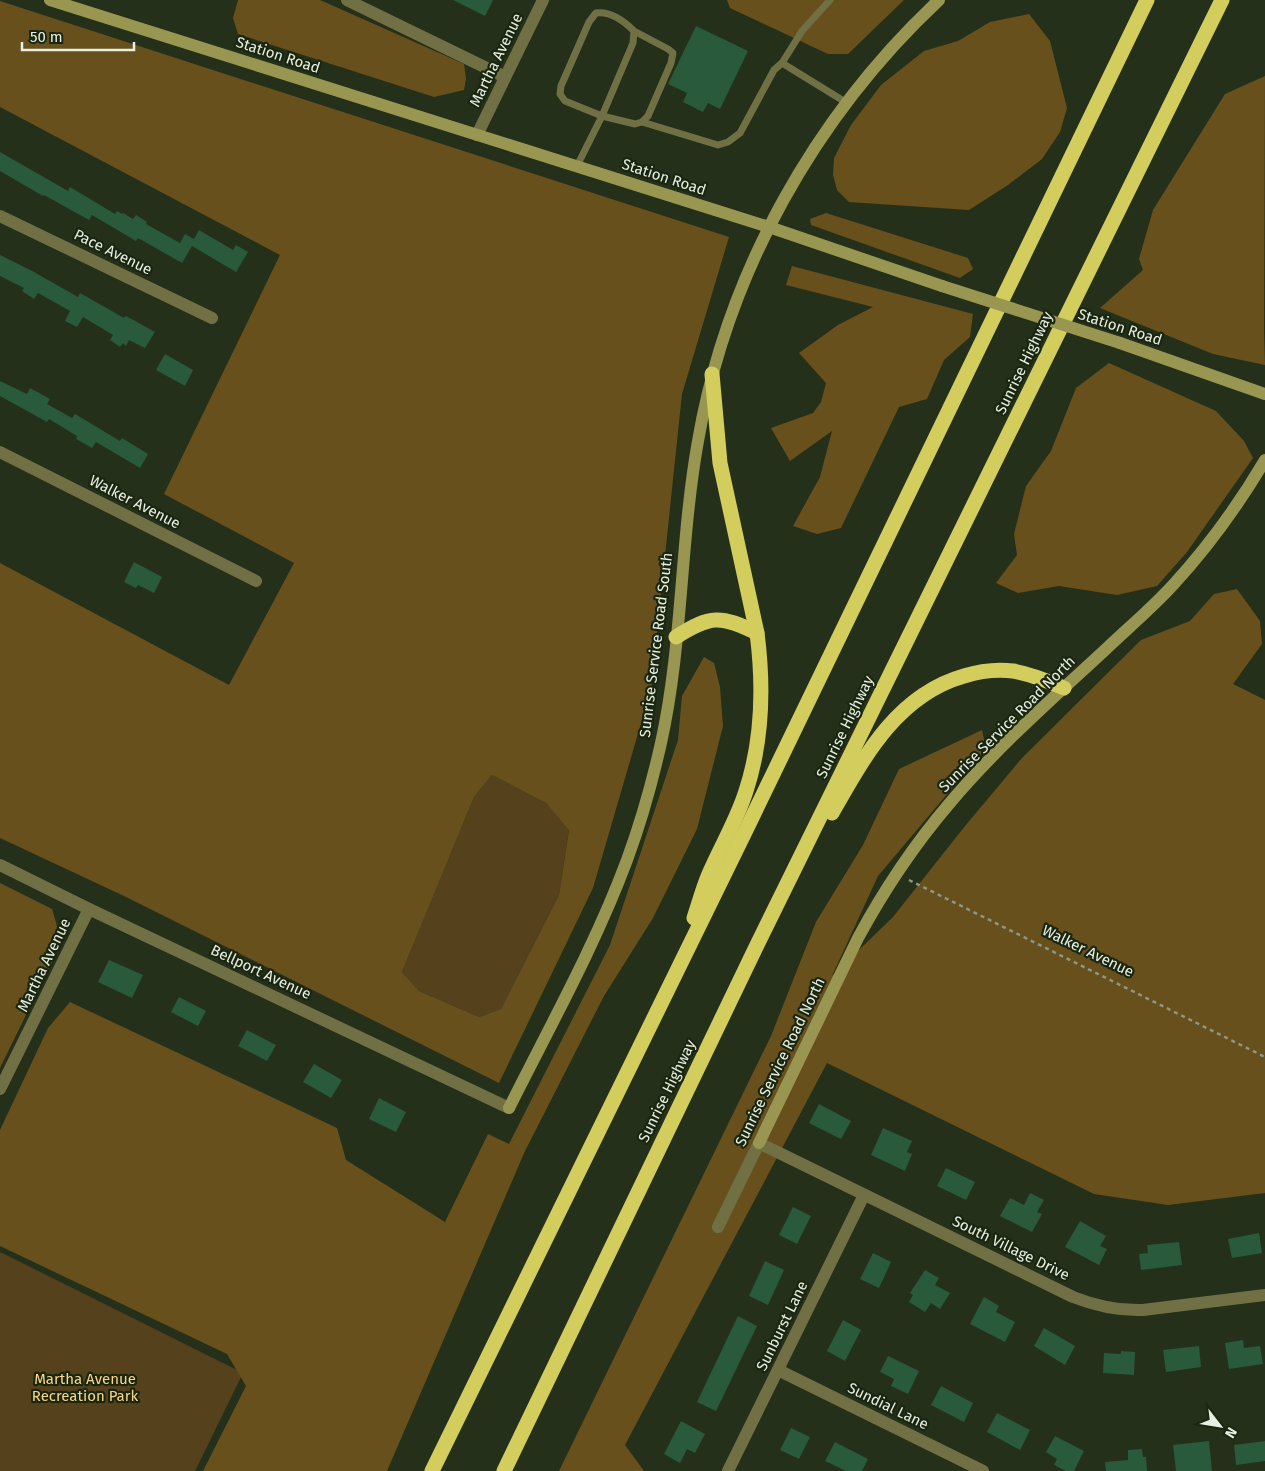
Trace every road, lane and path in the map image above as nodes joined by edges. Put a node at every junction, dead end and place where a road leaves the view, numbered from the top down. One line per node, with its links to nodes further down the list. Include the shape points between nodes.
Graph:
1 (50, 0): 14 (street, Station Road)
2 (347, 0): 10 (street)
3 (543, 0): 10 (street, Martha Avenue)
4 (830, 0): 9 (lane, via 802,31)
5 (939, 0): 11 (street, Sunrise Service Road South, via 884,56)
6 (1147, 0): 31 (highway)
7 (1222, 0): 30 (highway, Sunrise Highway)
8 (634, 32): 12 (lane, via 633,43); 12 (lane, via 626,23 604,12 596,13 561,86 560,94 564,101); 13 (lane, via 672,53 671,63 648,116)
9 (782, 63): 11 (lane); 13 (lane, via 774,70 740,133 728,142 718,145)
10 (505, 77): 14 (street, Martha Avenue)
11 (846, 103): 17 (street, Sunrise Service Road South, via 808,158)
12 (602, 116): 13 (lane, via 635,124); 15 (lane)
13 (642, 122)
14 (477, 135): 15 (street, Station Road)
15 (578, 166): 17 (street, Station Road)
16 (0, 216): 18 (street, Pace Avenue)
17 (769, 227): 19 (street, Sunrise Service Road South, via 731,315); 20 (street, Station Road, bridge)
18 (212, 318)
19 (712, 374): 24 (highway, via 720,463); 25 (street, Sunrise Service Road South, via 697,442)
20 (1265, 394)
21 (0, 452): 23 (street, Walker Avenue)
22 (1265, 460): 26 (street, Sunrise Service Road North, via 1217,532 1173,585)
23 (256, 581)
24 (757, 633): 25 (highway, via 719,619 694,625); 31 (highway, via 762,714 754,764 736,818 709,874)
25 (676, 637): 34 (street, Sunrise Service Road South, via 661,740 641,819 626,862 590,947)
26 (1064, 688): 28 (street, Sunrise Service Road North, via 949,804); 30 (highway, via 1014,671 987,671 952,679 903,710 861,763)
27 (0, 865): 29 (street, Bellport Avenue)
28 (896, 874): 32 (path, Walker Avenue); 35 (street, Sunrise Service Road North, via 858,938)
29 (89, 909): 33 (street, Martha Avenue); 34 (street, Bellport Avenue)
30 (757, 944): 41 (highway, Sunrise Highway)
31 (671, 982): 40 (highway)
32 (1265, 1057)
33 (0, 1088)
34 (509, 1108)
35 (759, 1143): 36 (street, South Village Drive); 37 (street, Sunrise Service Road North)
36 (864, 1195): 38 (street, South Village Drive, via 1091,1304 1126,1311); 39 (street, Sunburst Lane)
37 (718, 1227)
38 (1265, 1295)
39 (778, 1370): 42 (street, Sunburst Lane); 43 (street, Sundial Lane)
40 (432, 1471)
41 (504, 1471)
42 (728, 1471)
43 (983, 1471)

